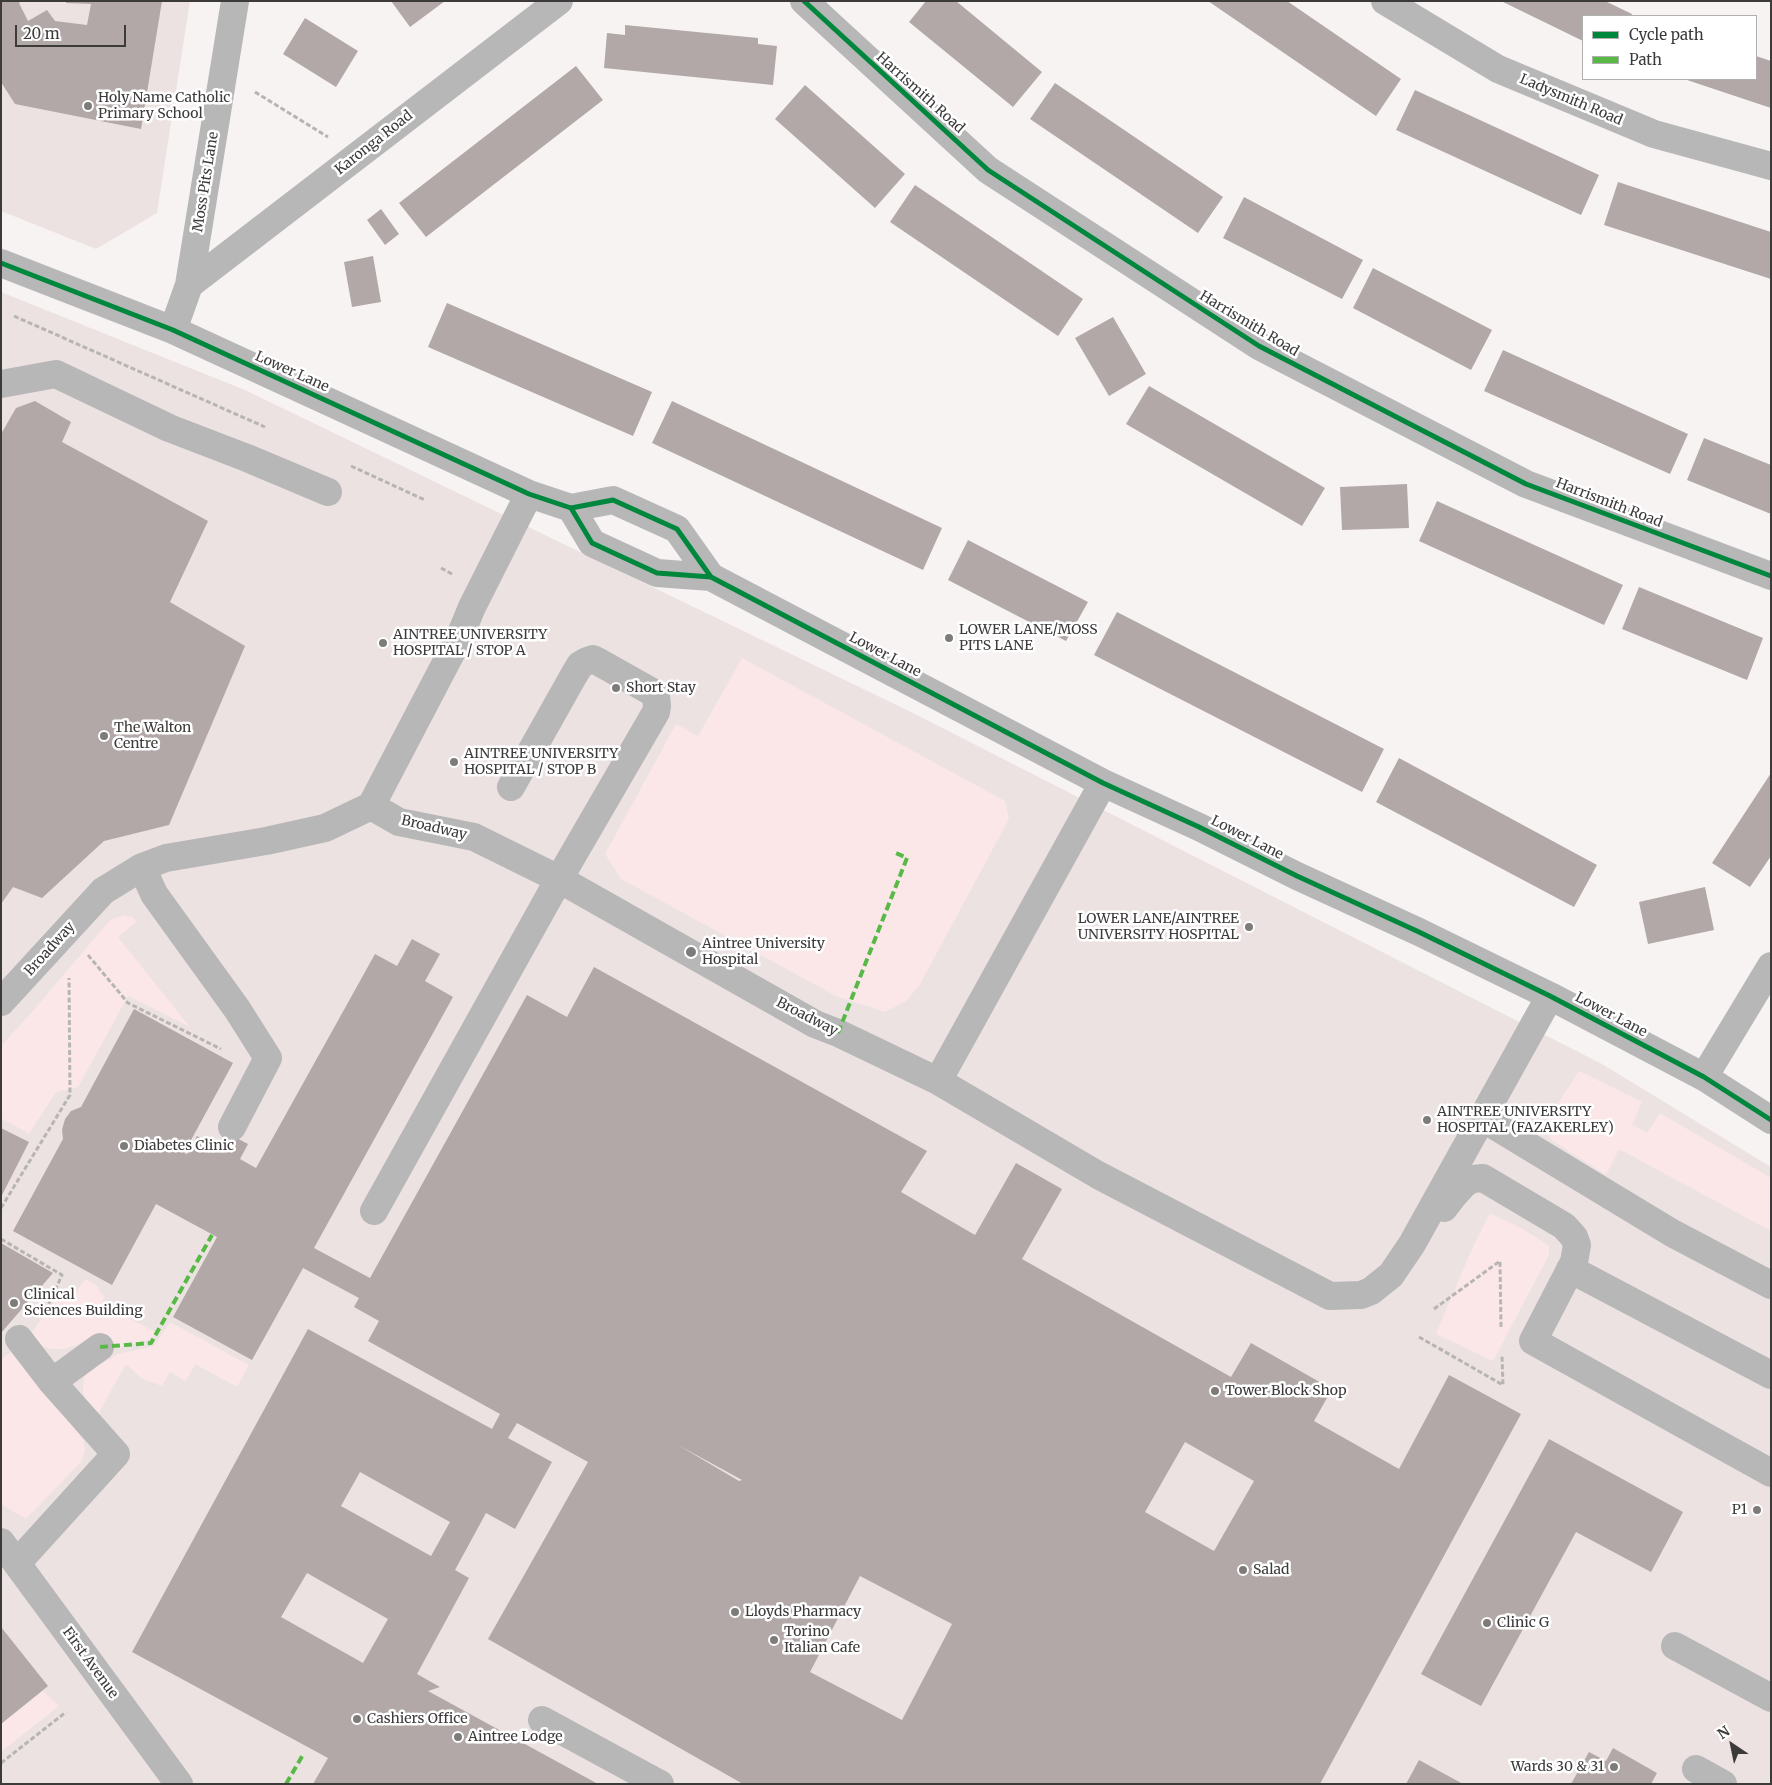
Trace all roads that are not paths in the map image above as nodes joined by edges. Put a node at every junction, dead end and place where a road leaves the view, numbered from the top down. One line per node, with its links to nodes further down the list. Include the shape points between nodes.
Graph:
1 (235, 1): 7 (street, Moss Pits Lane)
2 (559, 1): 7 (street, Karonga Road)
3 (804, 1): 13 (street, Harrismith Road, via 988,170 1259,346 1526,484)
4 (1385, 1): 5 (street, Ladysmith Road, via 1498,69 1654,134)
5 (1771, 166)
6 (1, 262): 8 (street, Lower Lane)
7 (189, 285): 8 (street, Moss Pits Lane)
8 (173, 330): 11 (street, Lower Lane)
9 (1, 384): 10 (street, via 56,374 169,428)
10 (328, 492)
11 (529, 494): 12 (street, Lower Lane); 17 (street, via 460,636)
12 (571, 508): 14 (street, Lower Lane, via 592,543 657,573); 14 (street, Lower Lane, via 613,500 677,529)
13 (1771, 576)
14 (711, 577): 15 (street, Lower Lane)
15 (1103, 783): 21 (street, Lower Lane); 24 (street)
16 (511, 788): 19 (street, via 580,665 593,659 656,696 656,712)
17 (371, 806): 18 (street, Broadway, via 325,828 166,858); 19 (street, Broadway, via 399,822 474,837)
18 (142, 866): 22 (street, Broadway, via 103,891); 27 (street, via 154,894 237,1009 268,1058)
19 (559, 879): 24 (street, Broadway, via 815,1024); 28 (street)
20 (1771, 966): 23 (street)
21 (1550, 996): 23 (street, Lower Lane); 25 (street)
22 (1, 1002)
23 (1704, 1076): 26 (street, Lower Lane)
24 (938, 1081): 29 (street, Broadway, via 1098,1175 1330,1296 1361,1295 1371,1291 1391,1275)
25 (1482, 1118): 29 (street); 31 (street, via 1672,1233)
26 (1771, 1120)
27 (232, 1127)
28 (374, 1211)
29 (1412, 1244): 30 (street, via 1427,1232 1466,1183 1483,1178 1564,1226 1574,1236 1577,1245)
30 (1570, 1269): 34 (street); 36 (street, via 1532,1340)
31 (1771, 1285)
32 (19, 1339): 35 (street)
33 (100, 1347): 35 (street)
34 (1771, 1375)
35 (52, 1382): 37 (street, via 116,1454)
36 (1771, 1473)
37 (9, 1553): 42 (street, First Avenue)
38 (1675, 1646): 39 (street)
39 (1771, 1698)
40 (542, 1720): 43 (street)
41 (1696, 1769): 44 (street)
42 (179, 1784)
43 (660, 1784)
44 (1723, 1784)

